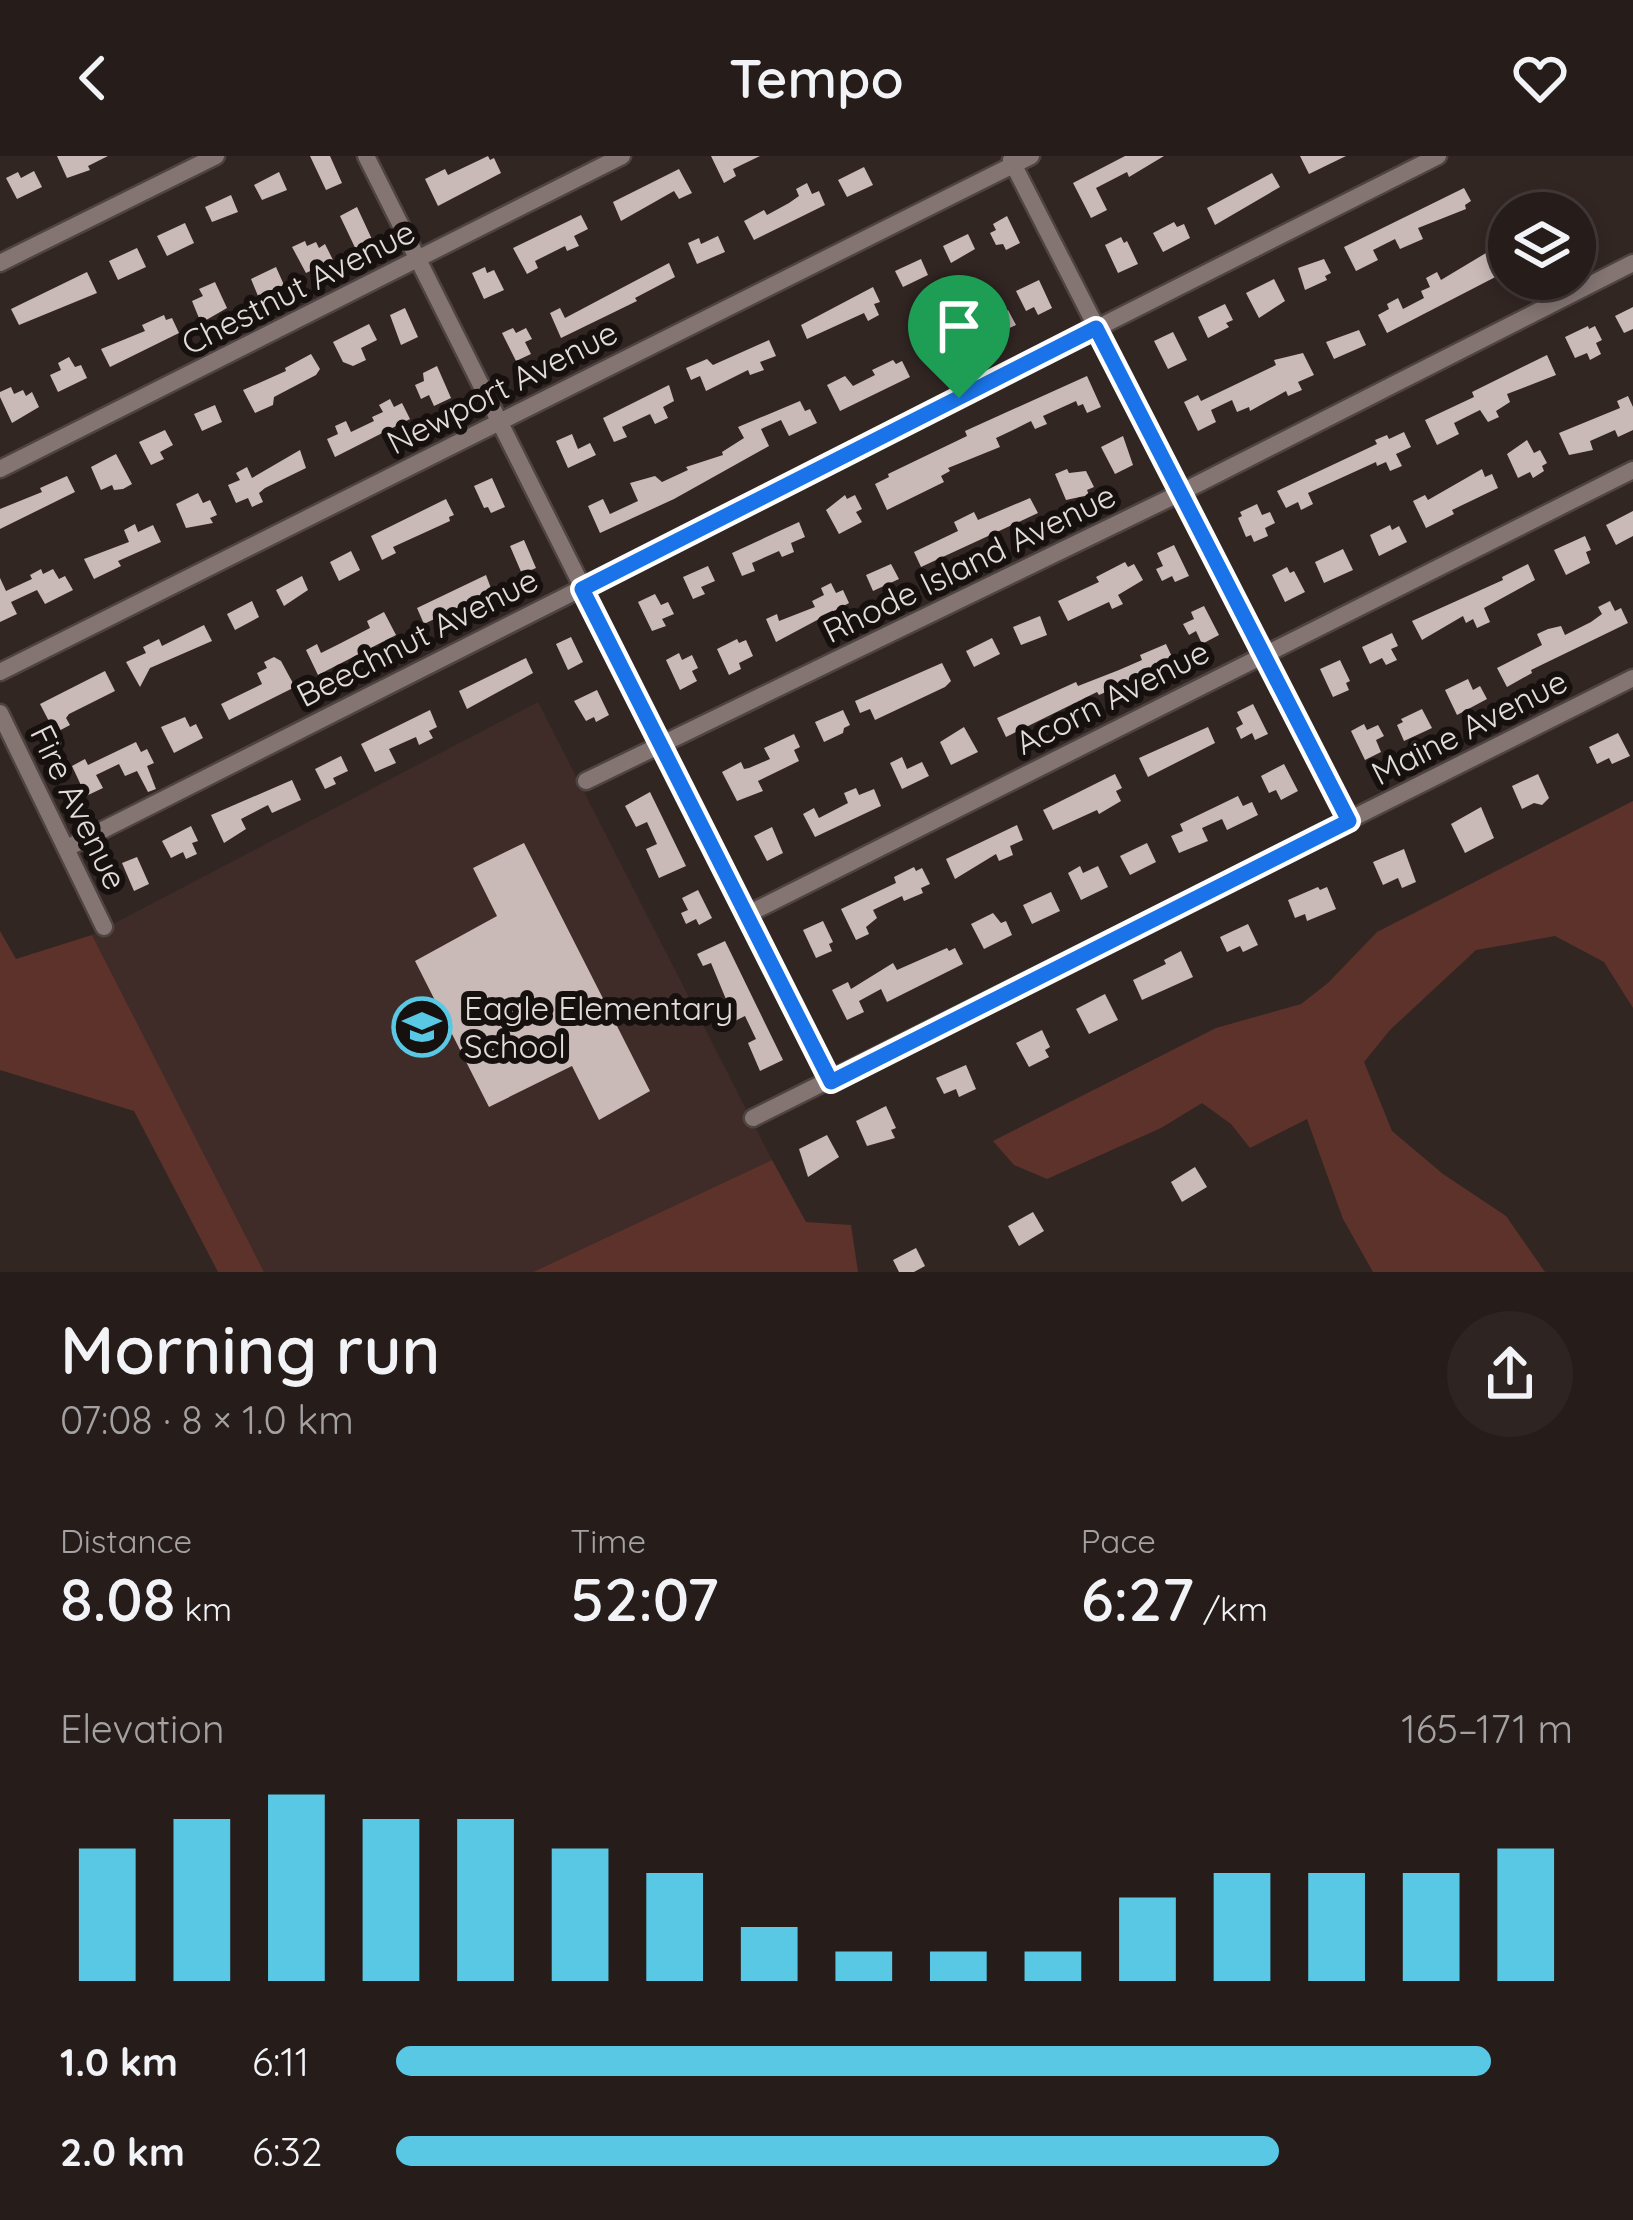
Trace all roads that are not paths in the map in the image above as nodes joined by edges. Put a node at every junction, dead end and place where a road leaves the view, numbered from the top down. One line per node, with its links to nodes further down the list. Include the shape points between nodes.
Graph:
1 (216, 156): 9 (street)
2 (366, 156): 7 (street)
3 (622, 156): 7 (street, Chestnut Avenue)
4 (1031, 156): 6 (street, Newport Avenue)
5 (1438, 156): 10 (street, Beechnut Avenue)
6 (1011, 160): 10 (street); 11 (street, Newport Avenue)
7 (419, 260): 11 (street); 12 (street, Chestnut Avenue)
8 (1633, 262): 14 (street, Rhode Island Avenue)
9 (0, 263)
10 (1096, 328): 14 (street); 15 (street, Beechnut Avenue)
11 (499, 422): 15 (street); 17 (street, Newport Avenue)
12 (0, 469)
13 (1633, 470): 16 (street, Acorn Avenue)
14 (1183, 492): 16 (street); 20 (street, Rhode Island Avenue)
15 (582, 589): 20 (street); 23 (street, Beechnut Avenue)
16 (1265, 653): 22 (street); 24 (street, Acorn Avenue)
17 (0, 672)
18 (1633, 678): 22 (street, Maine Avenue)
19 (0, 713): 23 (street, Fire Avenue)
20 (664, 746): 21 (street, Rhode Island Avenue); 24 (street)
21 (586, 781)
22 (1349, 821): 26 (street, Maine Avenue)
23 (67, 848): 25 (street, Fire Avenue)
24 (748, 914): 26 (street)
25 (104, 927)
26 (831, 1082): 27 (street, Maine Avenue)
27 (753, 1118)

